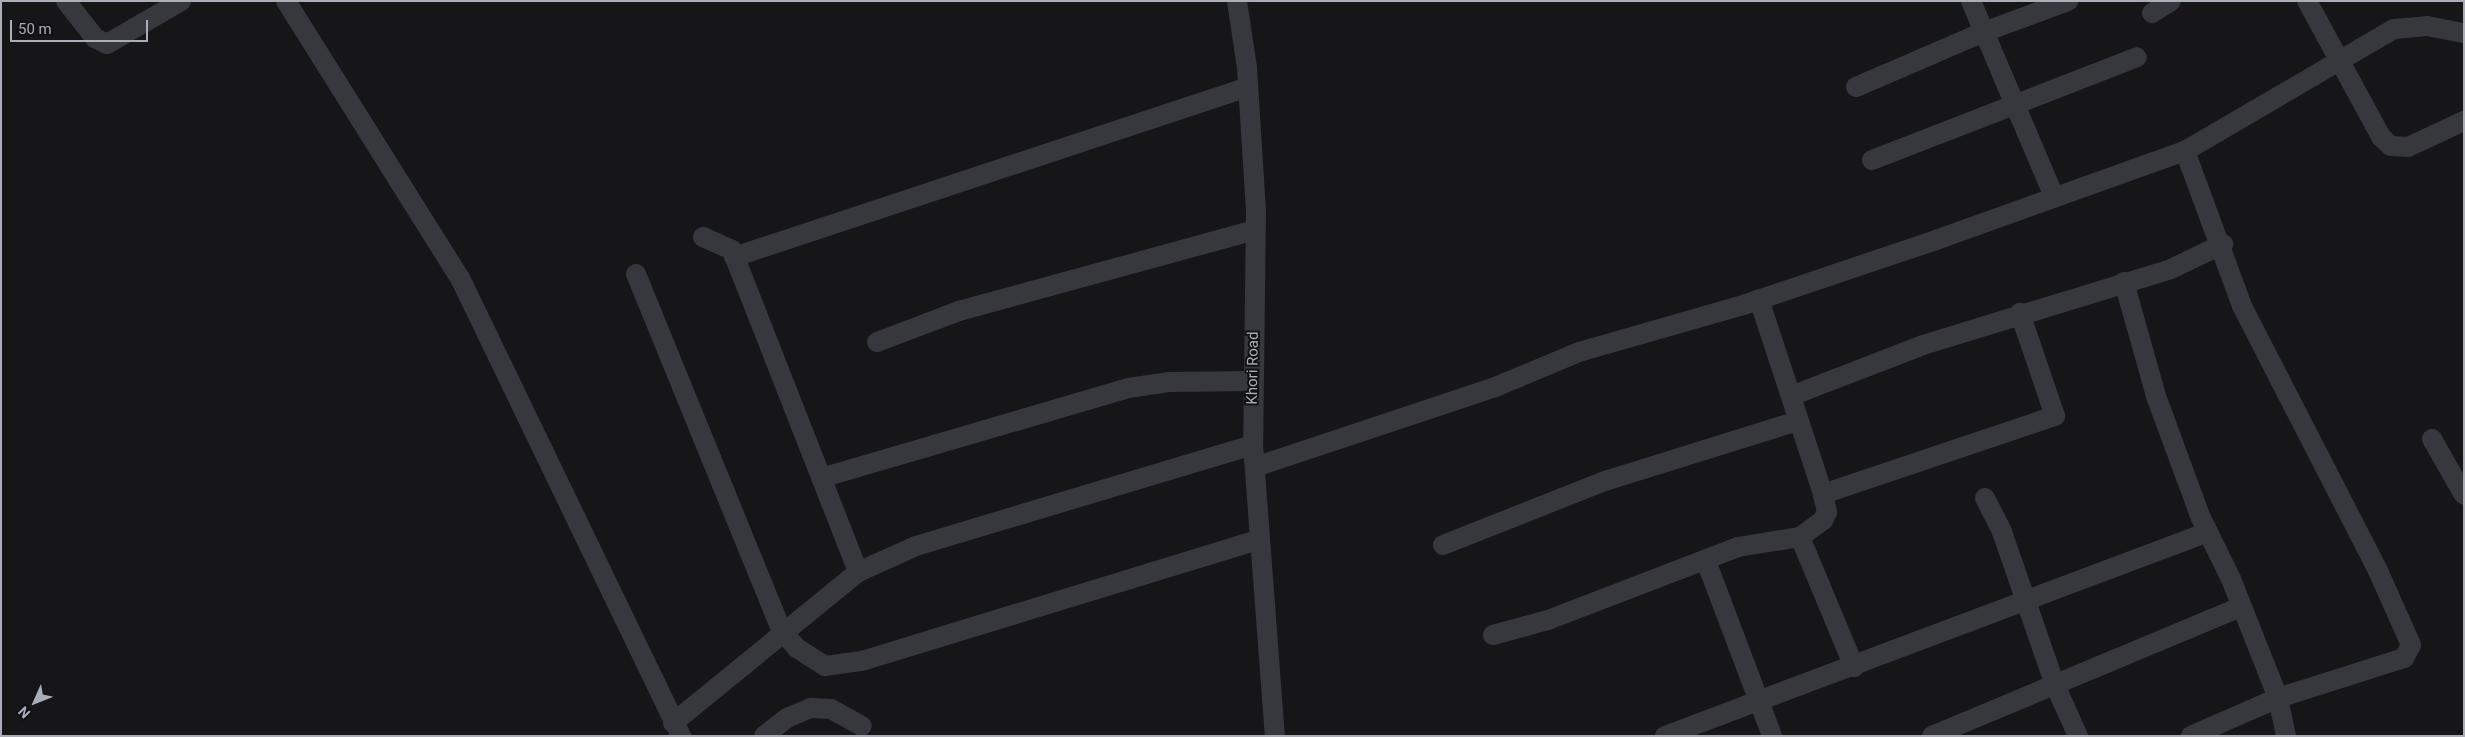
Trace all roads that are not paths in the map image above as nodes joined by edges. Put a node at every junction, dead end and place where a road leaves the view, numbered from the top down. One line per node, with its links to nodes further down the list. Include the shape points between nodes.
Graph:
1 (66, 1): 2 (street, via 95,38 107,44)
2 (181, 1)
3 (286, 1): 55 (street, via 460,278 552,462)
4 (1237, 1): 14 (street, Khori Road)
5 (1971, 1): 10 (street)
6 (2068, 1): 10 (street)
7 (2172, 1): 9 (street)
8 (2307, 1): 13 (street)
9 (2152, 13)
10 (1984, 32): 15 (street); 16 (street)
11 (2464, 33): 13 (street, via 2427,26 2394,29)
12 (2137, 57): 16 (street)
13 (2339, 58): 17 (street, via 2381,137 2391,146 2408,147); 18 (street)
14 (1248, 87): 21 (street, Khori Road); 24 (street)
15 (1856, 87)
16 (2014, 104): 19 (street); 20 (street)
17 (2464, 121)
18 (2185, 151): 20 (street); 23 (street)
19 (1872, 160)
20 (2054, 197): 27 (street)
21 (1255, 230): 29 (street, via 959,311); 30 (street, Khori Road)
22 (703, 237): 24 (street, via 722,242)
23 (2223, 244): 26 (street, via 2171,269); 52 (street, via 2242,306 2272,370 2379,573 2411,645 2404,658)
24 (734, 257): 36 (street)
25 (636, 274): 48 (street)
26 (2124, 282): 28 (street); 40 (street, via 2156,396)
27 (1759, 299): 31 (street); 35 (street, via 1579,352 1493,388)
28 (2020, 313): 31 (street); 37 (street, via 2055,416)
29 (876, 342)
30 (1253, 381): 34 (street, Khori Road); 36 (street, via 1169,382 1128,388)
31 (1791, 396): 32 (street)
32 (1798, 421): 37 (street); 43 (street, via 1605,481)
33 (2432, 440): 38 (street)
34 (1253, 445): 35 (street, Khori Road); 45 (street, via 916,546)
35 (1255, 467): 42 (street, Khori Road)
36 (821, 478): 45 (street)
37 (1823, 494): 41 (street, via 1827,512 1823,520)
38 (2464, 495)
39 (1985, 498): 46 (street, via 2002,532)
40 (2208, 532): 46 (street); 47 (street)
41 (1800, 537): 44 (street, via 1738,548); 50 (street)
42 (1260, 539): 48 (street, via 862,661 825,666 797,648); 57 (street, Khori Road)
43 (1443, 545)
44 (1706, 561): 49 (street, via 1607,594 1548,620); 53 (street)
45 (858, 572): 48 (street)
46 (2025, 602): 50 (street); 51 (street)
47 (2241, 607): 51 (street); 52 (street)
48 (782, 631): 55 (street)
49 (1493, 635)
50 (1854, 667): 53 (street)
51 (2055, 684): 60 (street); 61 (street)
52 (2278, 698): 62 (street); 63 (street)
53 (1759, 701): 58 (street); 59 (street)
54 (862, 726): 56 (street, via 831,709 811,708 787,718)
55 (677, 729)
56 (764, 736)
57 (1275, 736)
58 (1665, 736)
59 (1772, 736)
60 (1932, 736)
61 (2078, 736)
62 (2191, 736)
63 (2286, 736)

